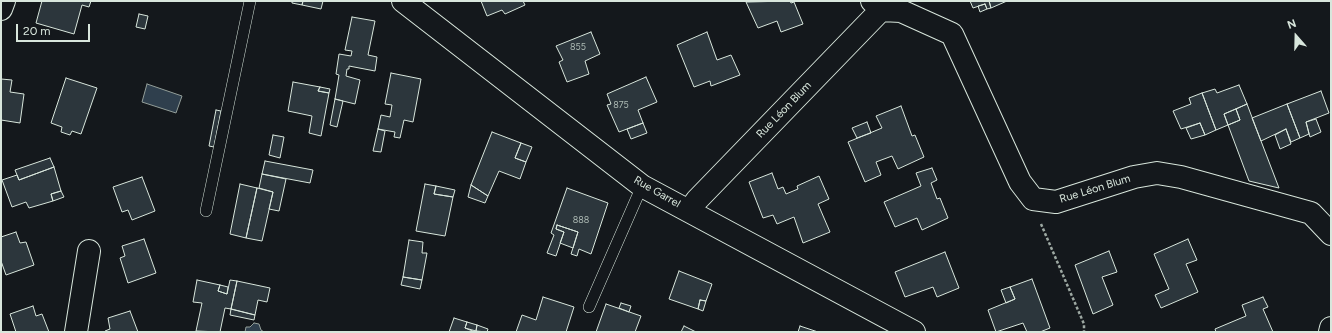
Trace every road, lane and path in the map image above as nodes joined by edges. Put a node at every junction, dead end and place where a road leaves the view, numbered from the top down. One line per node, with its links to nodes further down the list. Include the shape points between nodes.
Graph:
1 (4, 1): 5 (street)
2 (250, 1): 9 (lane)
3 (403, 1): 6 (street, Rue Garrel)
4 (877, 6): 7 (street, Rue Léon Blum, via 901,11 952,34 1020,182 1033,199); 8 (street, Rue Léon Blum)
5 (1, 9)
6 (642, 186): 8 (street, Rue Garrel); 12 (lane)
7 (1040, 200): 10 (street, Rue Léon Blum, via 1056,202 1134,177 1157,173 1181,177 1311,213); 16 (path, via 1040,220 1044,234 1084,324)
8 (689, 210): 15 (street, Rue Garrel)
9 (206, 211)
10 (1331, 234)
11 (89, 251): 14 (street)
12 (588, 306)
13 (1331, 328): 17 (street)
14 (76, 332)
15 (914, 332)
16 (1084, 332)
17 (1330, 332)

